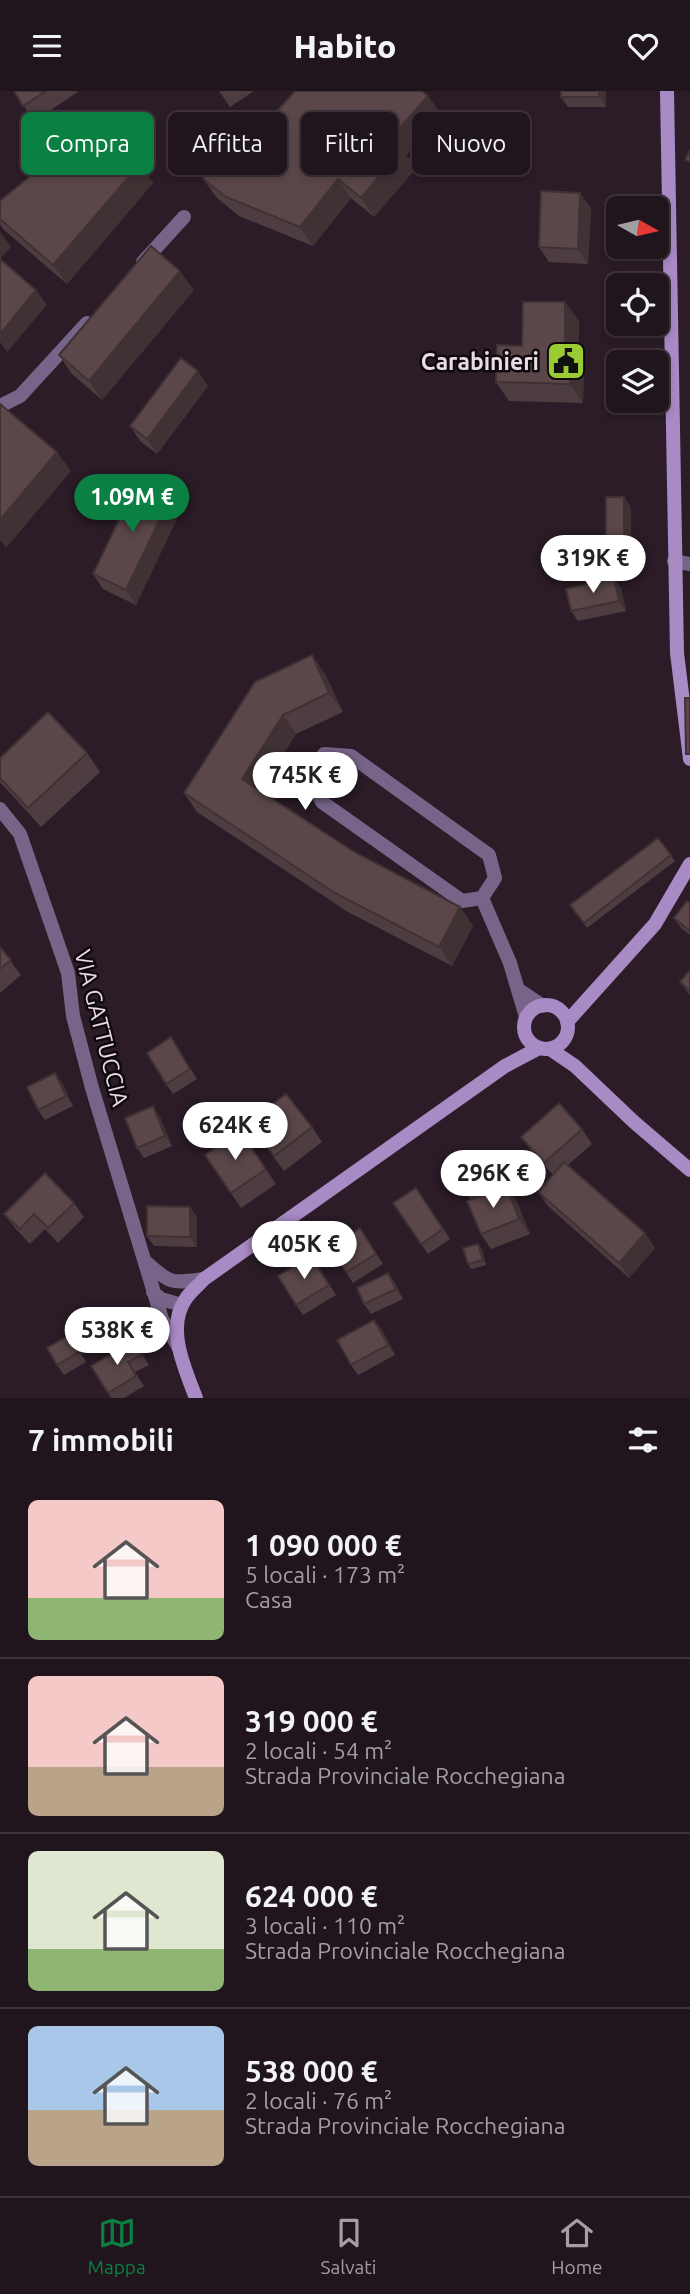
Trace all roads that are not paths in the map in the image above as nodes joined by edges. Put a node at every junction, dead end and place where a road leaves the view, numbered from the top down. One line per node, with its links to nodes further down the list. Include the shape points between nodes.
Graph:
1 (667, 91): 6 (main road)
2 (184, 217): 3 (street)
3 (129, 277)
4 (93, 317): 5 (street, via 20,396)
5 (0, 406)
6 (674, 561): 7 (street); 8 (main road, via 677,653)
7 (690, 564)
8 (690, 759)
9 (0, 809): 24 (street, VIA GATTUCCIA, via 20,834 68,973 73,1016 92,1089)
10 (690, 864): 13 (main road, via 655,925)
11 (482, 898): 11 (street, via 495,878 489,855 351,755 324,754 309,775 322,802 462,901); 12 (street)
12 (518, 989): 14 (street); 16 (street)
13 (590, 994): 15 (main road); 17 (main road)
14 (542, 1006): 15 (main road); 16 (main road)
15 (558, 1009): 17 (main road)
16 (526, 1017): 18 (main road)
17 (567, 1022): 19 (main road)
18 (526, 1037): 20 (main road); 21 (main road)
19 (566, 1038): 20 (main road); 22 (main road)
20 (545, 1049): 21 (main road); 22 (main road)
21 (505, 1066): 25 (main road)
22 (575, 1066): 23 (main road)
23 (690, 1170)
24 (147, 1263): 25 (street, via 170,1281); 26 (street, VIA GATTUCCIA)
25 (204, 1279): 27 (main road)
26 (153, 1292): 27 (street, via 160,1299); 28 (street, VIA GATTUCCIA)
27 (182, 1305): 28 (main road)
28 (180, 1350): 29 (main road)
29 (196, 1398)

